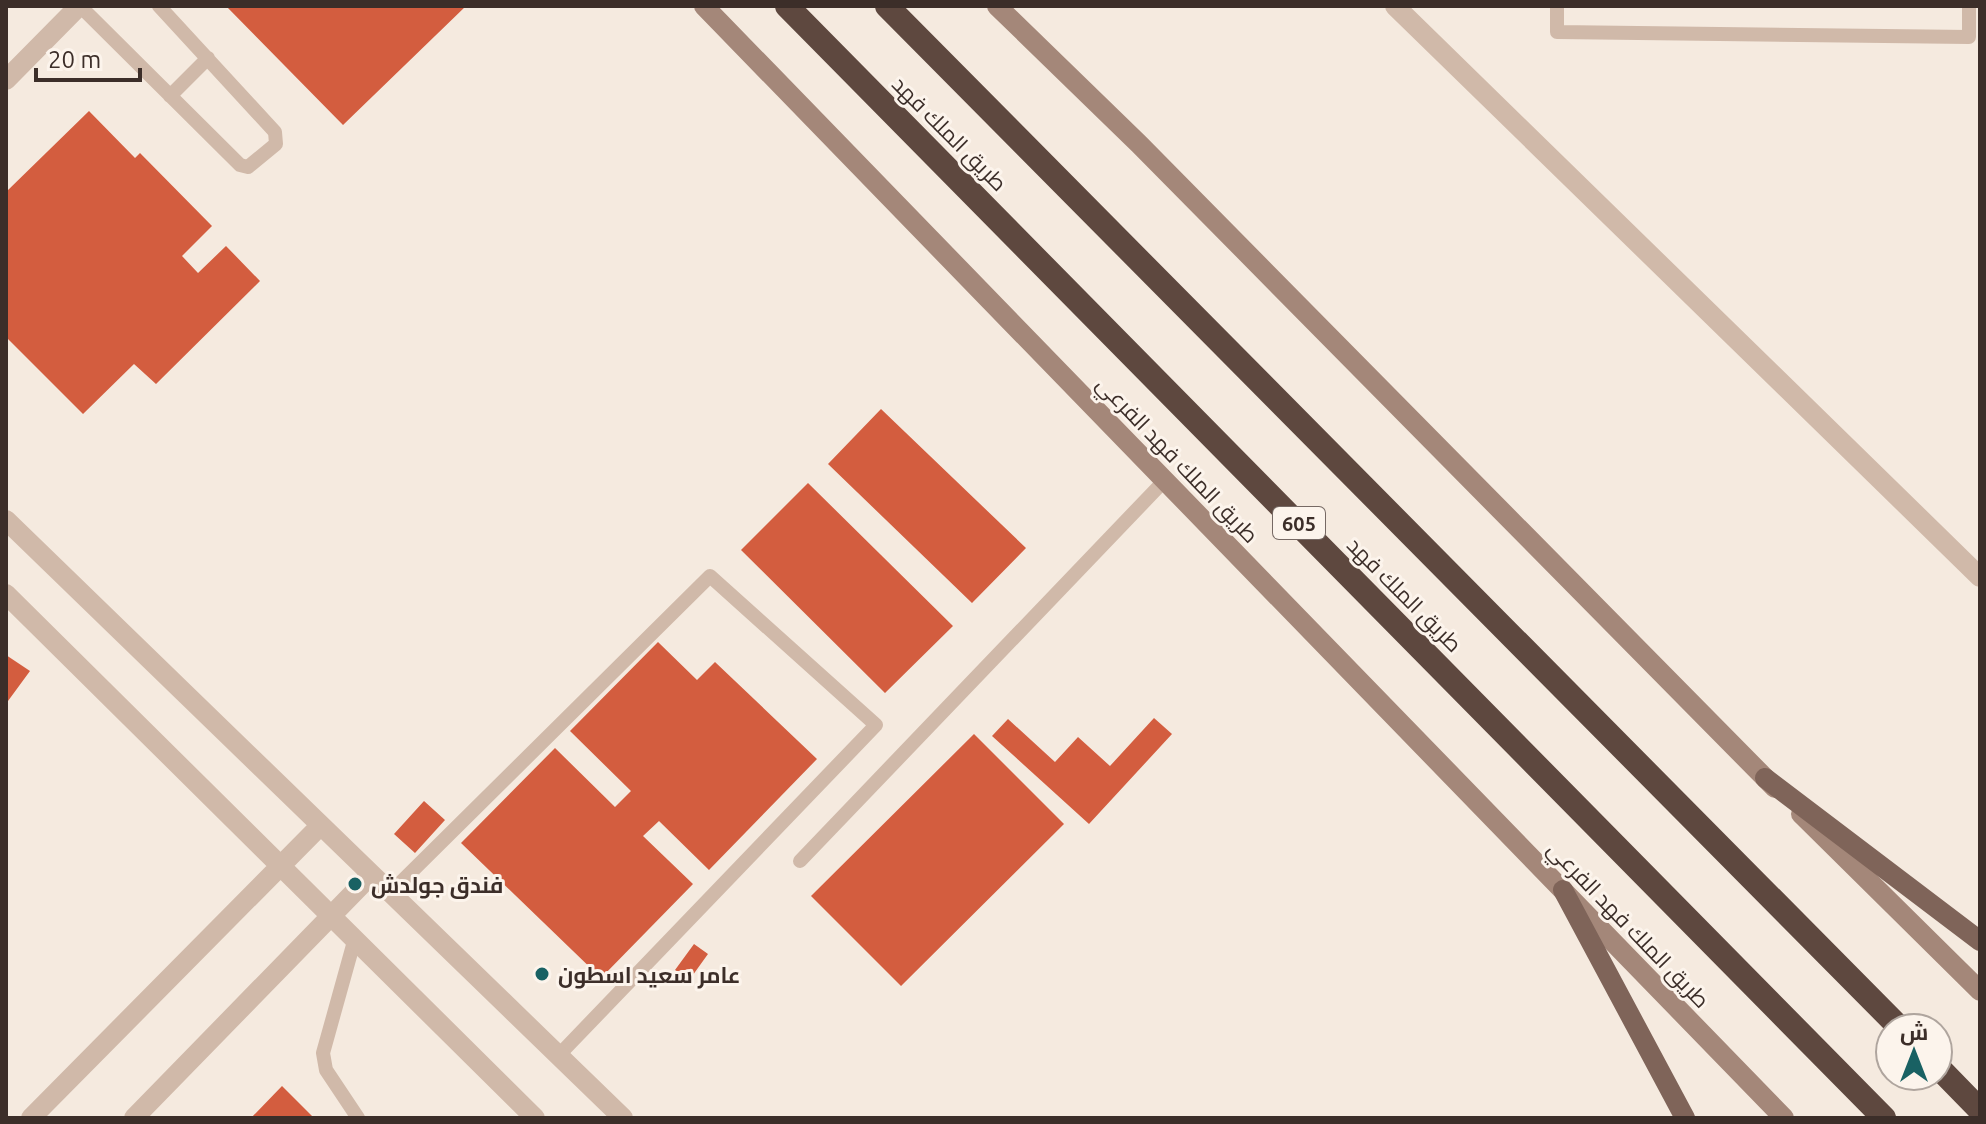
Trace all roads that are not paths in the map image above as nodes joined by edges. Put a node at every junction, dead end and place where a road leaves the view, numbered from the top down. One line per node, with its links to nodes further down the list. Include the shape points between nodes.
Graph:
1 (79, 6): 11 (street); 12 (lane)
2 (159, 6): 10 (lane)
3 (704, 6): 13 (main road, طريق الملك فهد الفرعي)
4 (787, 6): 39 (highway, طريق الملك فهد / 605)
5 (887, 6): 28 (highway, طريق الملك فهد)
6 (997, 6): 17 (main road)
7 (1395, 6): 15 (street)
8 (1557, 6): 9 (lane, via 1557,32 1969,37)
9 (1969, 6)
10 (208, 58): 12 (lane); 12 (lane, via 275,132 276,144 248,167 240,165)
11 (6, 80)
12 (170, 96)
13 (1165, 480): 19 (lane); 22 (main road, طريق الملك فهد الفرعي)
14 (6, 520): 18 (street)
15 (1980, 577)
16 (6, 594): 20 (street)
17 (1765, 778): 26 (main road); 27 (main road)
18 (319, 827): 20 (street); 21 (street)
19 (800, 861)
20 (280, 867): 24 (street); 32 (street)
21 (370, 876): 23 (street); 24 (street)
22 (1563, 890): 37 (main road); 38 (main road, طريق الملك فهد الفرعي)
23 (389, 894): 29 (street); 29 (lane, via 710,576 876,725)
24 (331, 915): 25 (street); 33 (street)
25 (355, 938): 34 (lane, via 323,1053 326,1070); 35 (street)
26 (1980, 941)
27 (1980, 991)
28 (1884, 1012)
29 (558, 1056): 36 (street)
30 (1954, 1083): 31 (highway)
31 (1980, 1110)
32 (31, 1118)
33 (134, 1118)
34 (358, 1118)
35 (535, 1118)
36 (623, 1118)
37 (1685, 1118)
38 (1784, 1118)
39 (1884, 1118)

